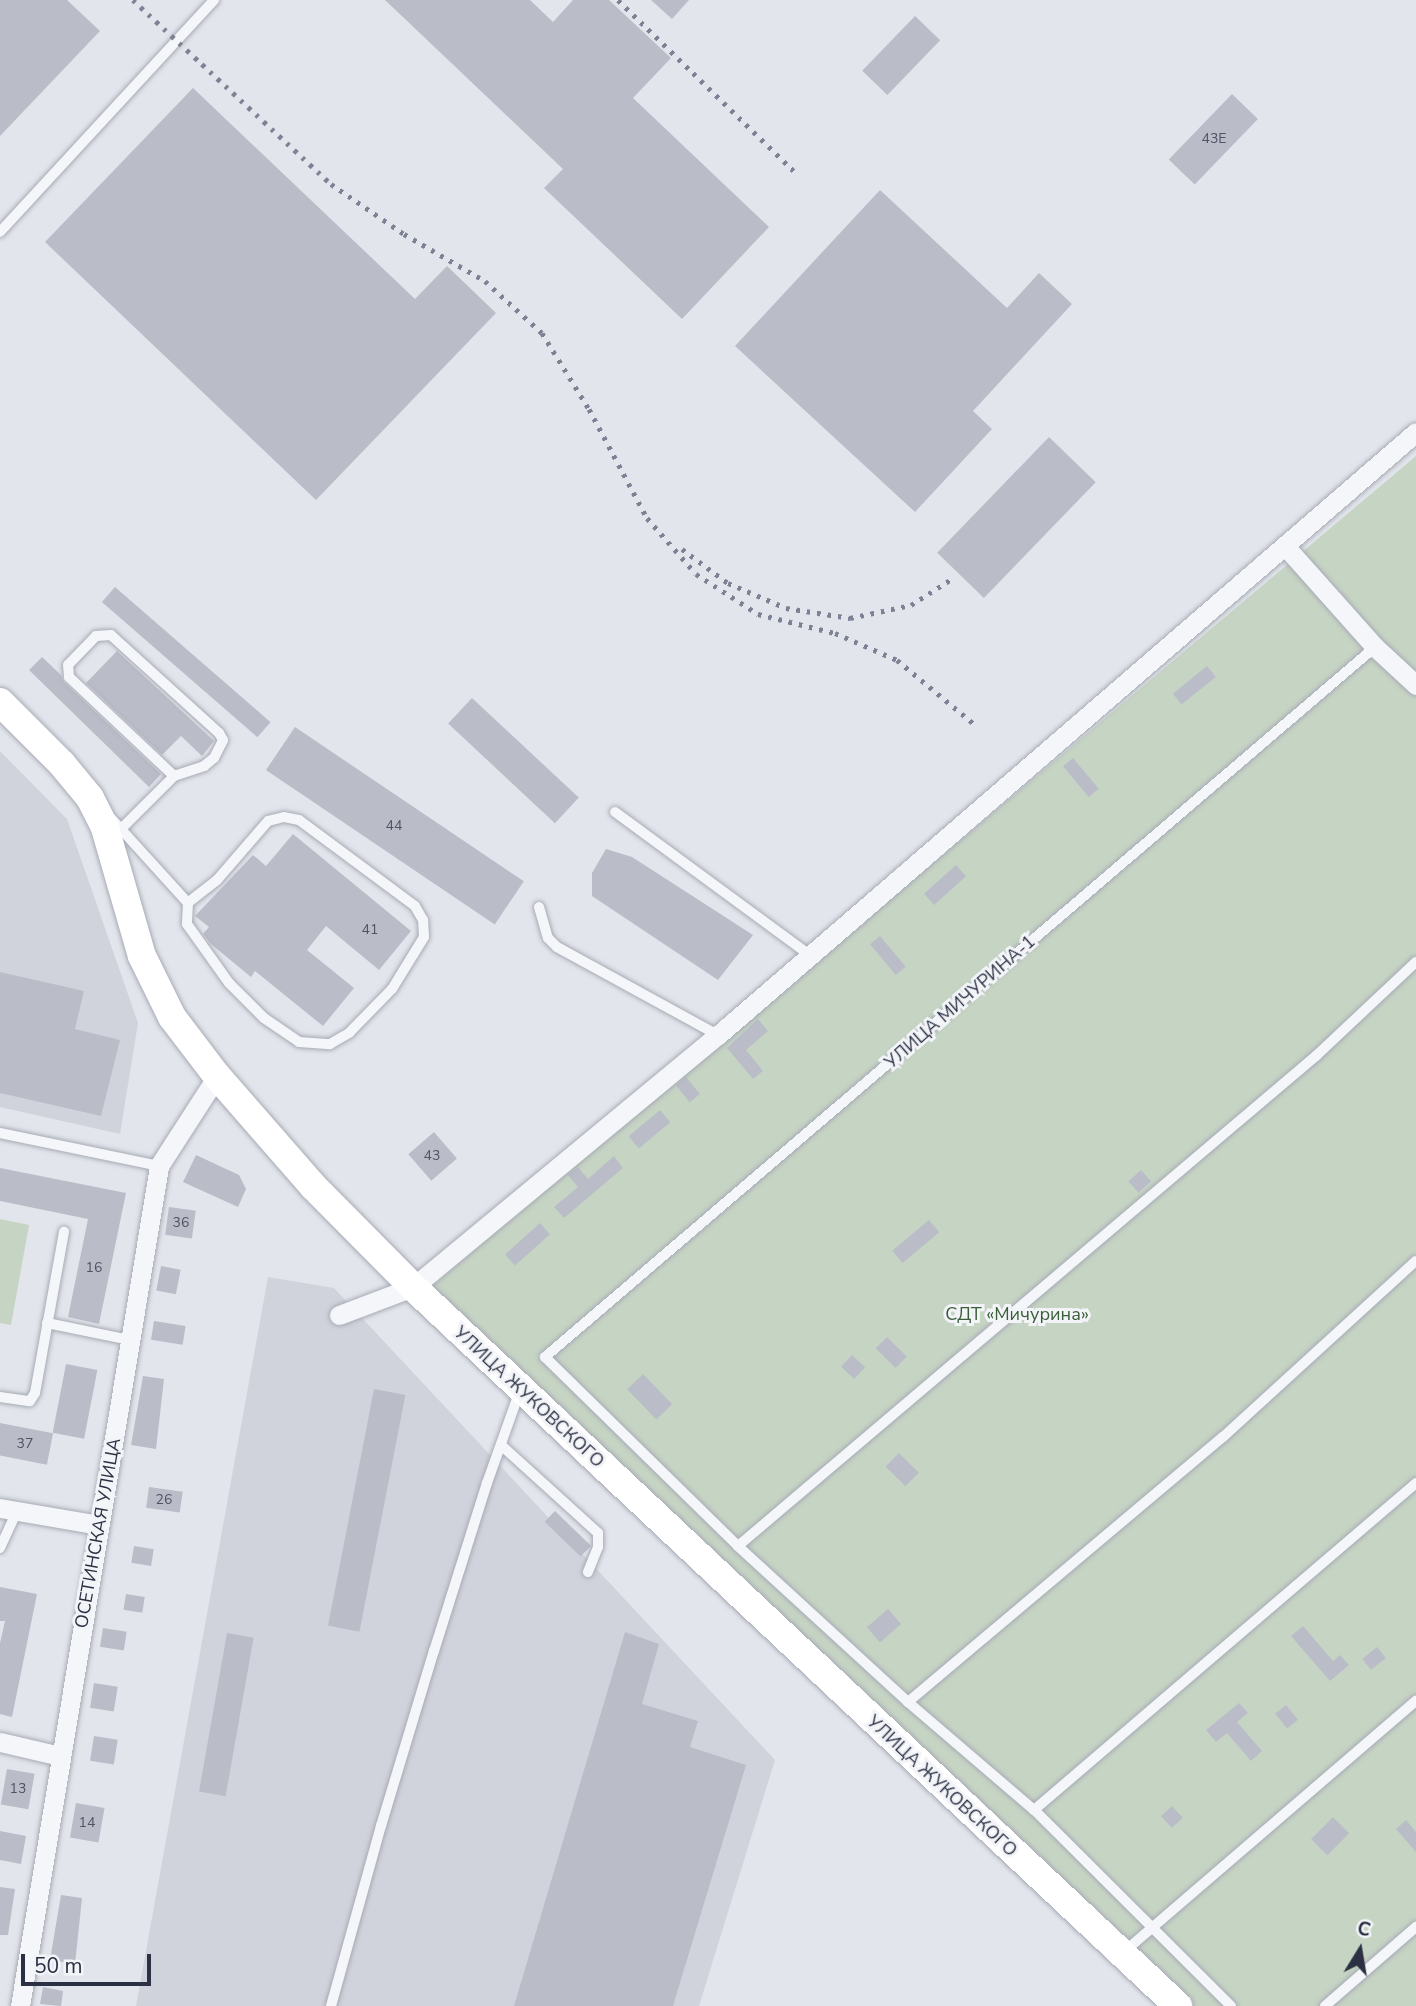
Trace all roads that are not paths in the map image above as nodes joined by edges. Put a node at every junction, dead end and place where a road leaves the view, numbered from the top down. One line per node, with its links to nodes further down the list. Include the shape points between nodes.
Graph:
1 (214, 0): 2 (lane)
2 (0, 232)
3 (1416, 432): 4 (street)
4 (1285, 546): 5 (street); 14 (street)
5 (1375, 647): 6 (street); 32 (lane, УЛИЦА МИЧУРИНА-1, via 545,1357)
6 (1416, 685)
7 (0, 702): 9 (main road, УЛИЦА ЖУКОВСКОГО)
8 (174, 776): 8 (lane, via 204,766 223,740 111,635 96,636 68,665 69,677); 11 (lane)
9 (90, 798): 11 (lane); 17 (main road, УЛИЦА ЖУКОВСКОГО, via 105,828 142,956 172,1017)
10 (615, 812): 14 (lane)
11 (122, 828): 12 (lane)
12 (188, 903): 12 (lane, via 187,924 229,983 264,1018 299,1042 313,1045 330,1044 349,1033 392,989 424,937 423,920 415,906 299,820 284,817 268,821 217,880)
13 (539, 907): 16 (lane, via 548,938 557,947)
14 (810, 955): 16 (street)
15 (1416, 962): 32 (lane, via 1317,1055)
16 (718, 1035): 22 (street)
17 (217, 1076): 19 (street, ОСЕТИНСКАЯ УЛИЦА); 22 (main road, УЛИЦА ЖУКОВСКОГО, via 314,1187)
18 (0, 1133): 19 (lane)
19 (159, 1166): 25 (street, ОСЕТИНСКАЯ УЛИЦА)
20 (64, 1232): 24 (lane)
21 (1416, 1261): 36 (lane, via 1223,1437)
22 (413, 1287): 23 (street); 26 (main road, УЛИЦА ЖУКОВСКОГО)
23 (339, 1315)
24 (47, 1323): 25 (lane); 27 (lane, via 30,1401)
25 (130, 1340): 31 (street, ОСЕТИНСКАЯ УЛИЦА)
26 (521, 1389): 28 (lane); 42 (main road, УЛИЦА ЖУКОВСКОГО)
27 (0, 1397)
28 (500, 1445): 34 (lane, via 598,1534 598,1547); 44 (lane, via 381,1826)
29 (1416, 1483): 39 (lane)
30 (9, 1509): 31 (street); 33 (lane)
31 (99, 1525): 38 (street, ОСЕТИНСКАЯ УЛИЦА)
32 (738, 1546): 36 (lane)
33 (0, 1548)
34 (587, 1572)
35 (1416, 1701): 40 (lane)
36 (908, 1702): 39 (lane)
37 (0, 1742): 38 (street)
38 (60, 1756): 43 (street, ОСЕТИНСКАЯ УЛИЦА)
39 (1034, 1810): 40 (lane)
40 (1150, 1927): 42 (lane); 46 (lane)
41 (1416, 1927): 47 (lane)
42 (1122, 1954): 45 (main road, УЛИЦА ЖУКОВСКОГО)
43 (20, 2006)
44 (331, 2006)
45 (1178, 2006)
46 (1231, 2006)
47 (1325, 2006)

